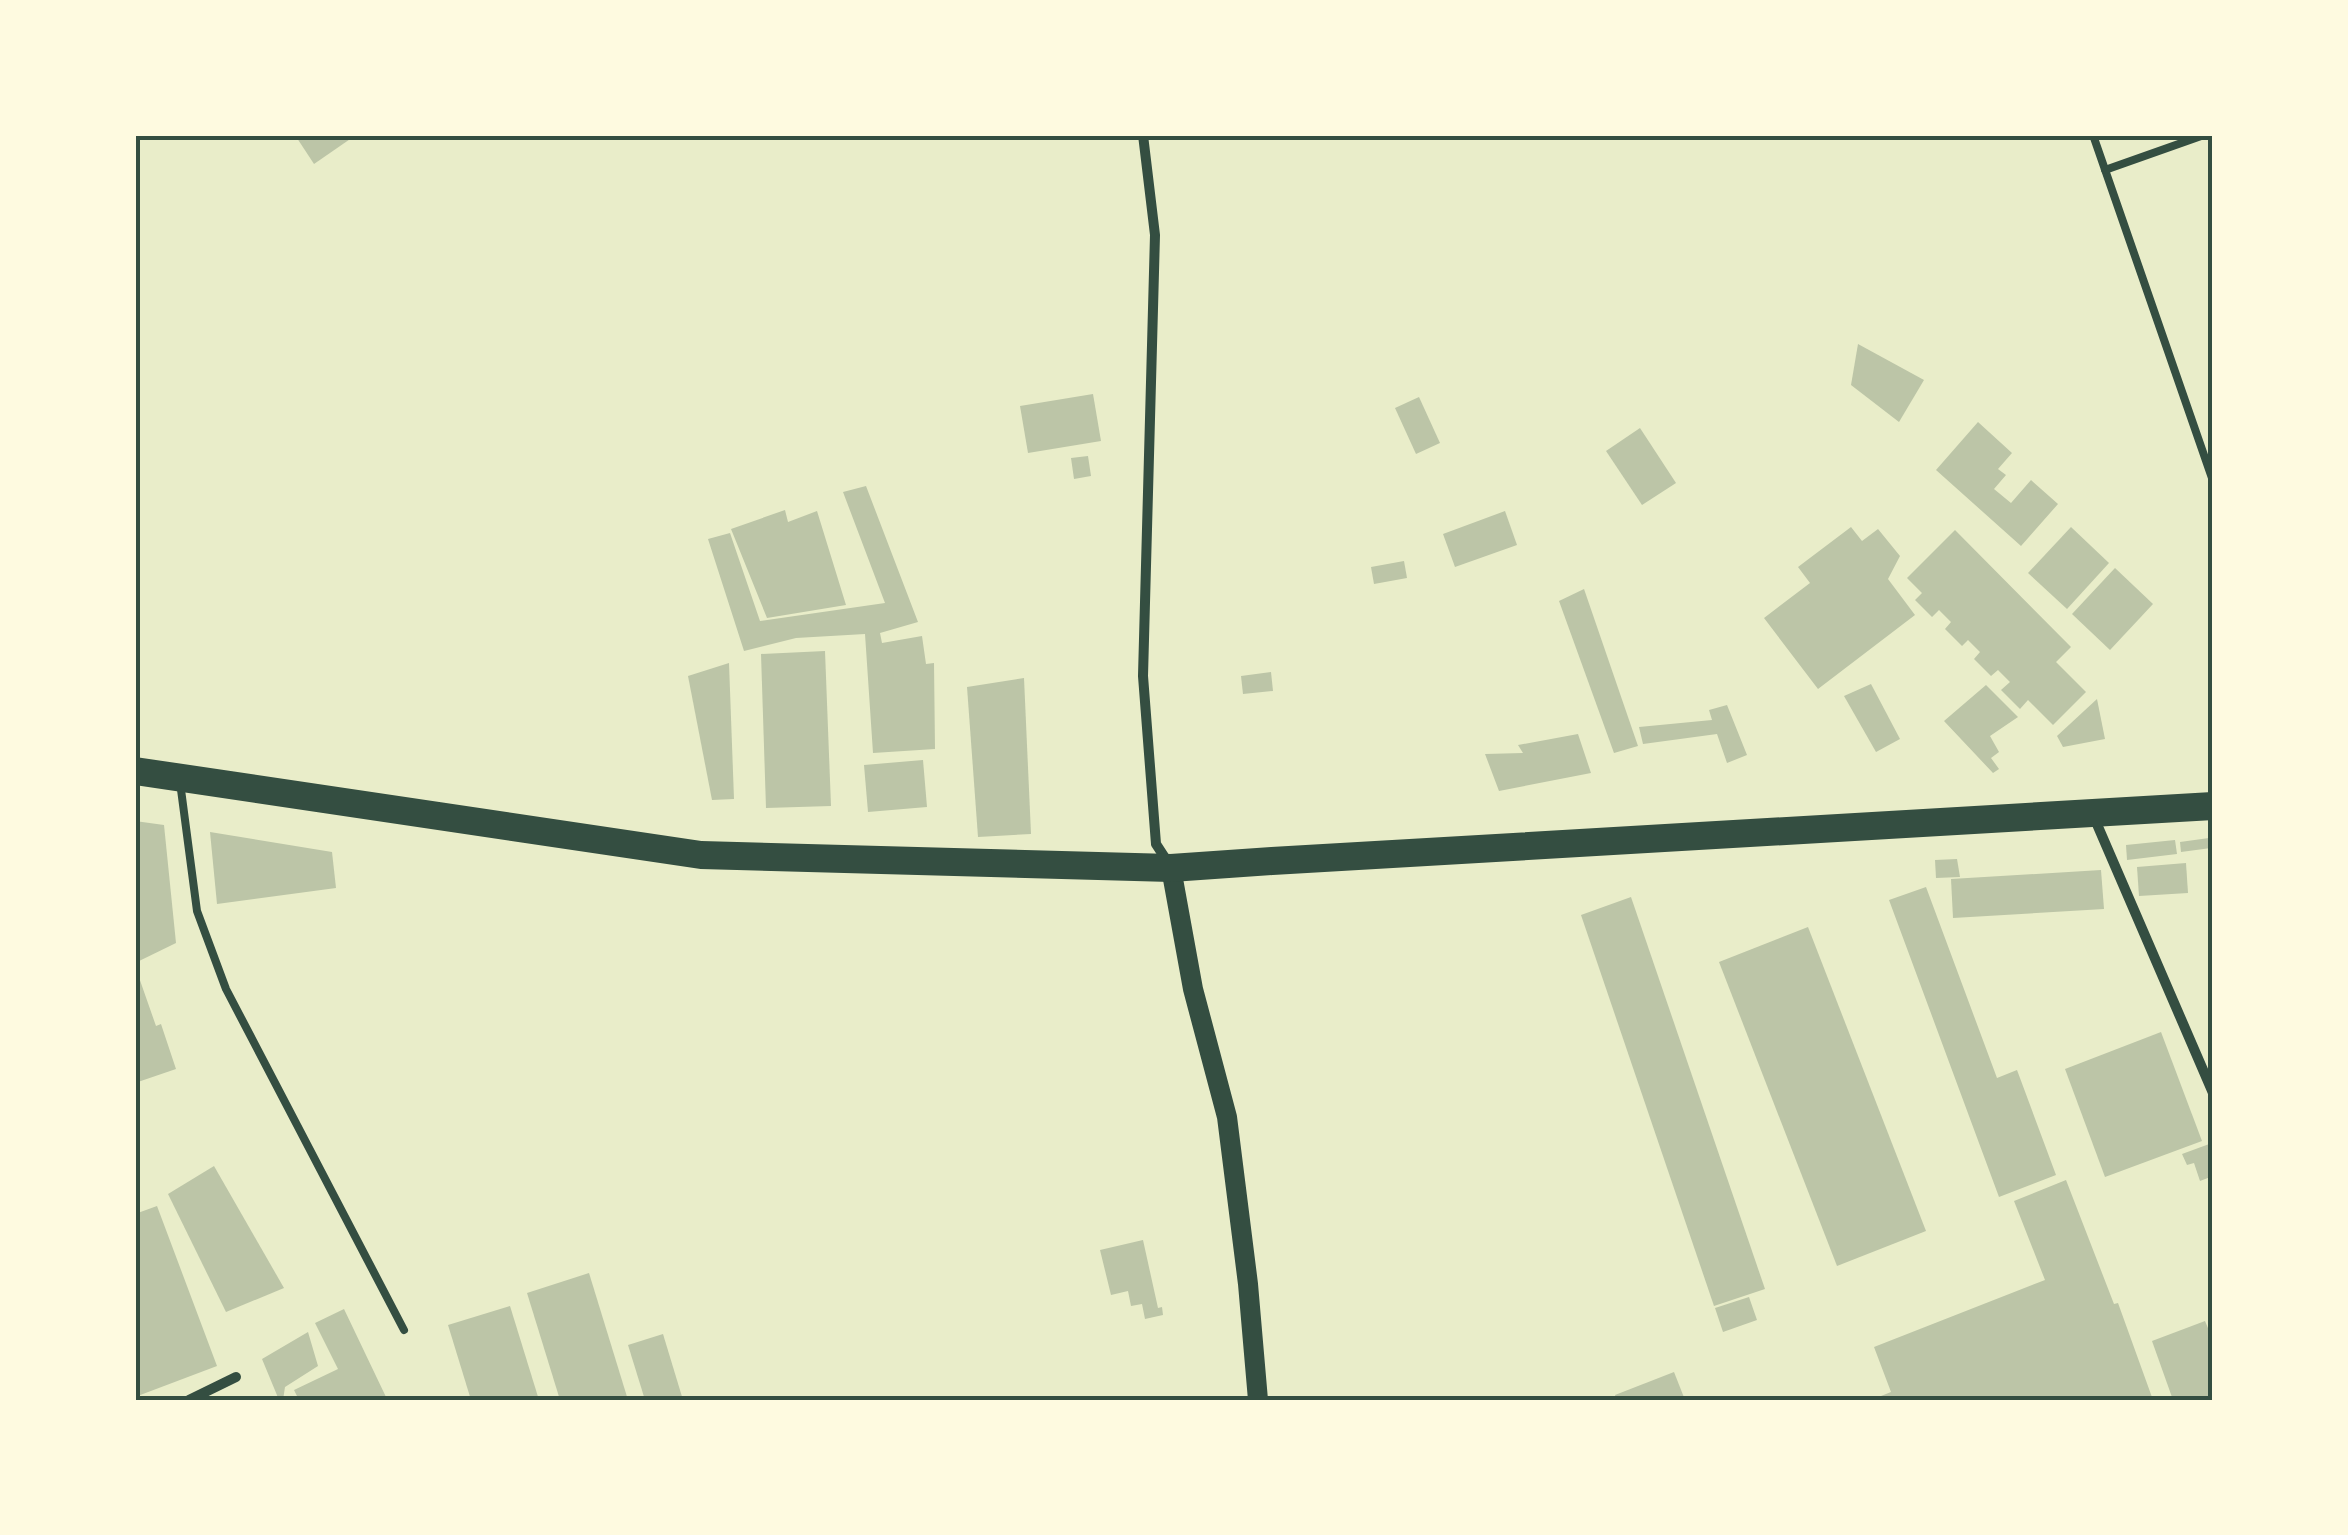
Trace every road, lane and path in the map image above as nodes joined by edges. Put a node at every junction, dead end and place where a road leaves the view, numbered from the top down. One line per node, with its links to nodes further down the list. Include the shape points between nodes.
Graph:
1 (1143, 135): 10 (street, via 1155,234 1143,676 1156,844)
2 (2094, 135): 4 (lane)
3 (2204, 135): 4 (lane)
4 (2105, 170): 5 (lane)
5 (2213, 482)
6 (135, 770): 7 (highway)
7 (179, 777): 10 (highway, via 701,855); 12 (lane, via 196,911 226,989)
8 (2213, 806): 9 (highway)
9 (2093, 814): 10 (highway); 11 (street)
10 (1171, 868): 15 (main road, via 1193,989 1227,1117)
11 (2213, 1093)
12 (404, 1330)
13 (236, 1377): 14 (street)
14 (189, 1400)
15 (1258, 1400)

